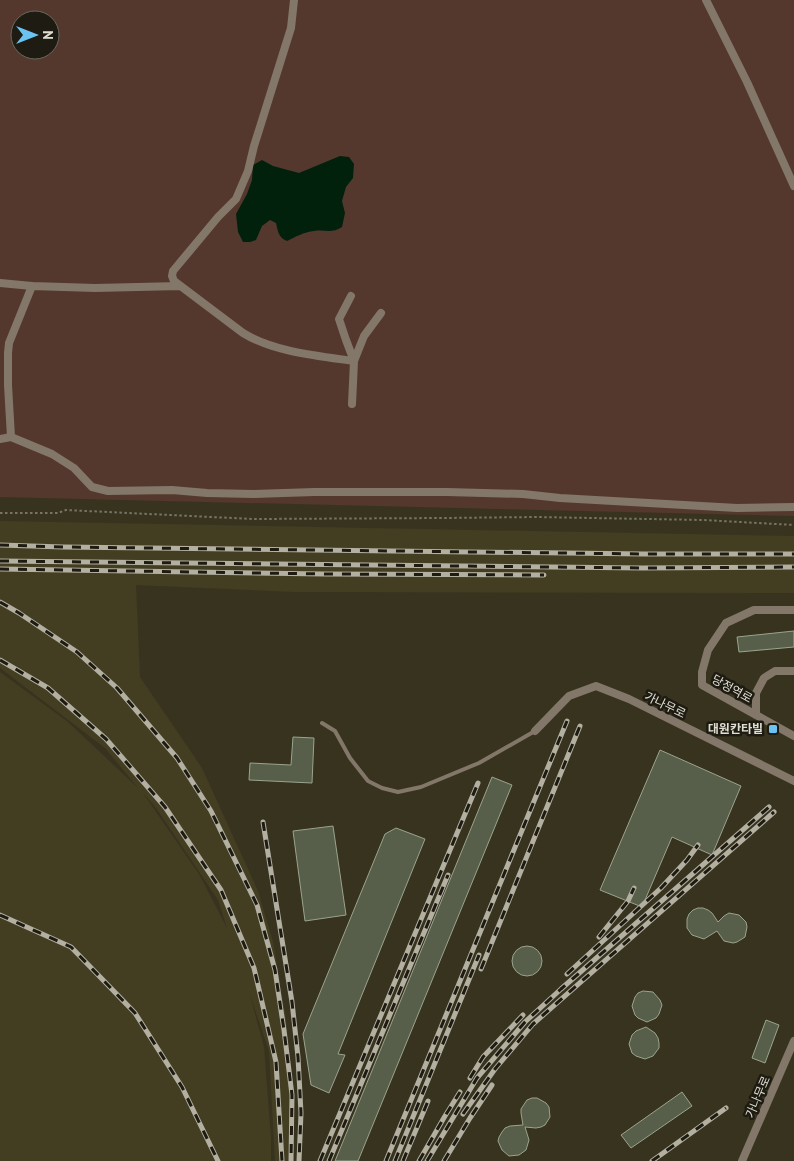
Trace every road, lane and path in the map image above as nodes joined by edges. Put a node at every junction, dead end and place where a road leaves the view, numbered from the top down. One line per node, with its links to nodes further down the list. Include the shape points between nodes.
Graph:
1 (294, 0): 6 (street, via 291,28 248,171 236,199 173,271 174,281)
2 (706, 0): 3 (street)
3 (794, 186)
4 (0, 283): 5 (street)
5 (32, 286): 6 (street); 11 (street, via 8,353)
6 (180, 286): 9 (street, via 252,339 295,351)
7 (351, 296): 9 (street, via 339,319)
8 (381, 313): 9 (street, via 364,336)
9 (354, 361): 10 (street)
10 (352, 404)
11 (11, 437): 12 (street); 13 (street, via 52,454 74,468 92,487 108,491 254,494 446,492 737,508)
12 (0, 439)
13 (794, 507)
14 (0, 513): 15 (path, via 111,511 261,519 608,517)
15 (794, 525)
16 (794, 610): 18 (street, 당정역로, via 754,610 726,623 708,650 702,685)
17 (794, 671): 18 (street, via 775,671 764,678 756,693)
18 (756, 715): 21 (street, 당정역로)
19 (322, 723): 20 (lane, via 335,731 368,781 398,792 421,787 479,763)
20 (535, 731): 22 (street, 가나무로, via 569,696 596,686 629,699)
21 (794, 736)
22 (794, 781)
23 (794, 1041): 24 (street, 가나무로)
24 (742, 1161)

